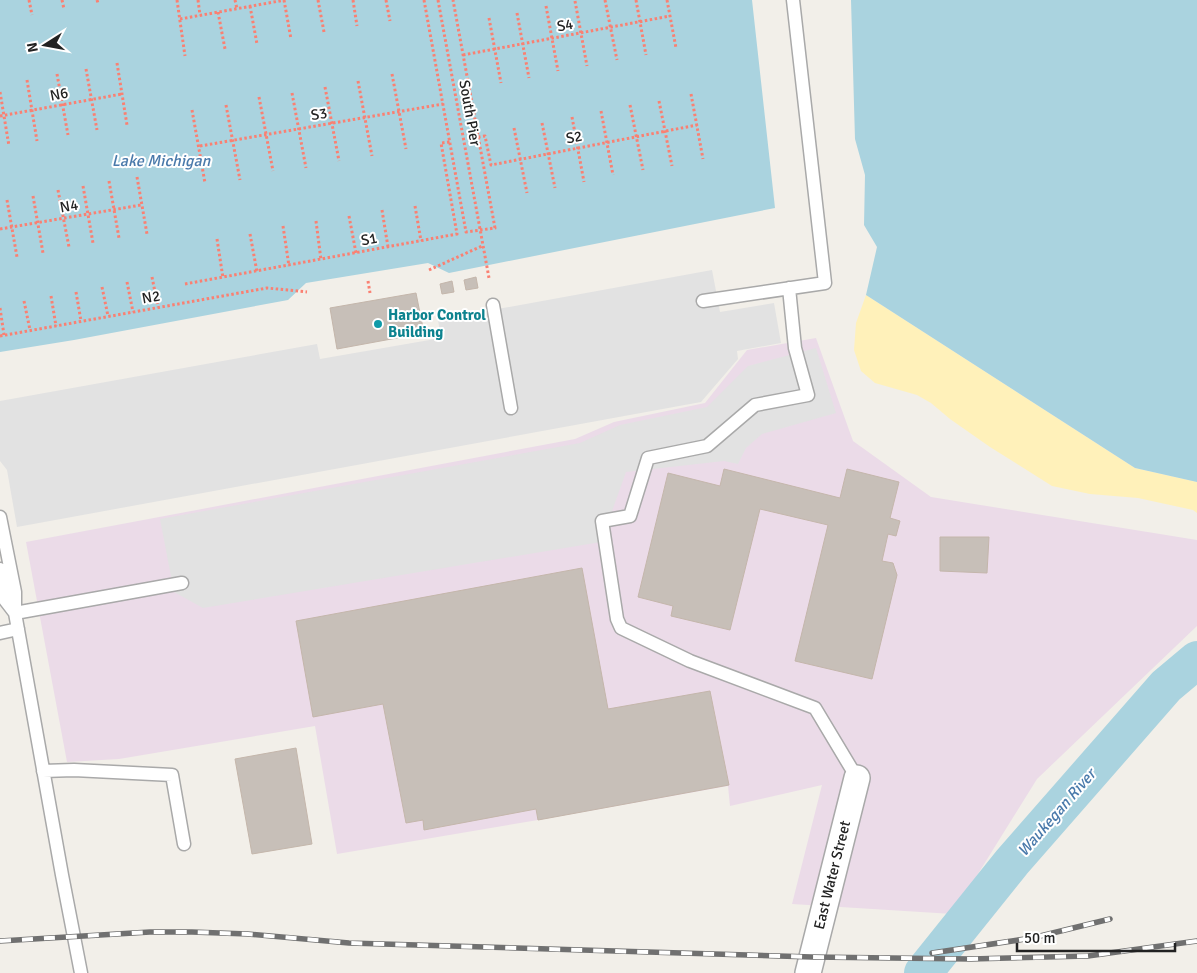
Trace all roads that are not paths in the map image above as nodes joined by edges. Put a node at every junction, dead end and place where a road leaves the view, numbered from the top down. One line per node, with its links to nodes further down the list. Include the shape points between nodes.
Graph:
1 (793, 0): 2 (lane, via 825,283)
2 (789, 288): 3 (lane); 13 (lane, via 795,348 808,395 755,405 707,446 648,458 630,516 602,521 621,628 690,661 815,708)
3 (703, 301)
4 (493, 306): 5 (lane)
5 (510, 408)
6 (0, 517): 9 (lane, via 16,592)
7 (0, 569): 9 (lane, via 5,600)
8 (182, 583): 9 (lane)
9 (15, 613): 10 (lane)
10 (18, 629): 11 (lane); 12 (lane)
11 (0, 633)
12 (43, 771): 14 (lane, via 172,775); 15 (lane)
13 (857, 778): 16 (street, East Water Street)
14 (184, 844)
15 (81, 973)
16 (808, 973)

